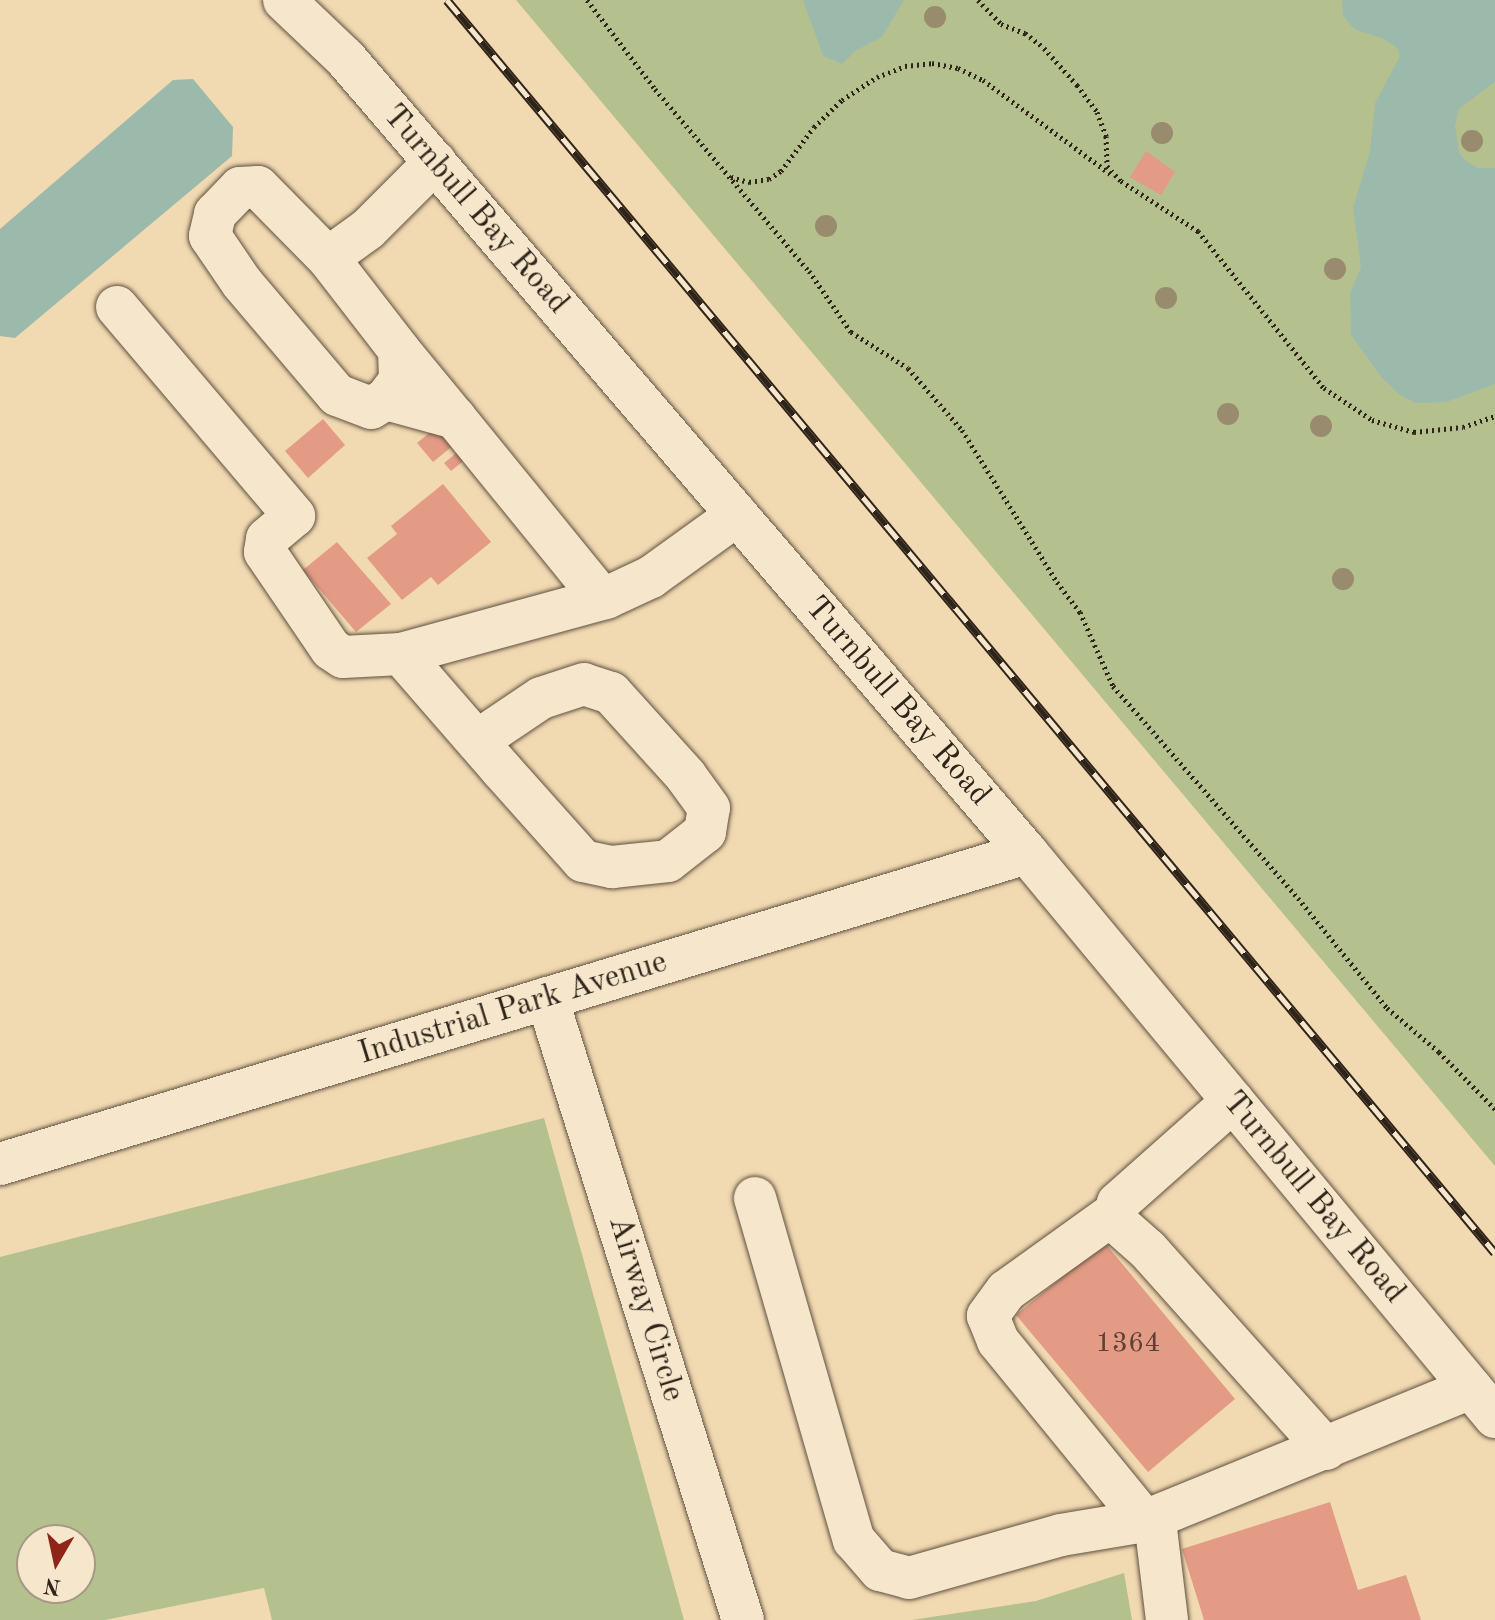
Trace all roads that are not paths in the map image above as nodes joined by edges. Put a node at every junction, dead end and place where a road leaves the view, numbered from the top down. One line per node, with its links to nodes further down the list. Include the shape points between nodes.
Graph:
1 (284, 0): 2 (street, Turnbull Bay Road, via 345,58)
2 (435, 162): 3 (street, via 368,229); 8 (street, Turnbull Bay Road)
3 (328, 258): 5 (street); 6 (street, via 258,187 240,188 215,214 210,236 218,248 337,395 371,408)
4 (117, 307): 10 (street, via 294,516 267,539 265,552 331,649 343,657)
5 (399, 350): 6 (street, via 400,380); 7 (street)
6 (386, 399): 7 (street)
7 (455, 418): 9 (street)
8 (737, 515): 9 (street, via 651,577); 12 (street, Turnbull Bay Road)
9 (602, 599): 10 (street)
10 (401, 654): 11 (street)
11 (477, 741): 11 (street, via 583,861 612,867 668,861 705,832 709,808 611,693 584,684 541,698)
12 (1027, 853): 13 (street, Industrial Park Avenue); 14 (street, Turnbull Bay Road)
13 (547, 998): 15 (street, Industrial Park Avenue); 21 (street, Airway Circle)
14 (1233, 1101): 17 (street, via 1118,1203); 18 (street, Turnbull Bay Road)
15 (0, 1164)
16 (755, 1198): 20 (street, via 854,1540 880,1570 909,1578 1061,1535)
17 (1116, 1212): 19 (street, via 1114,1220 1148,1250); 20 (street, via 1006,1291 988,1316 998,1341)
18 (1483, 1402): 19 (street)
19 (1326, 1449): 20 (street)
20 (1145, 1521): 22 (street, via 1156,1529)
21 (743, 1620)
22 (1167, 1620)

